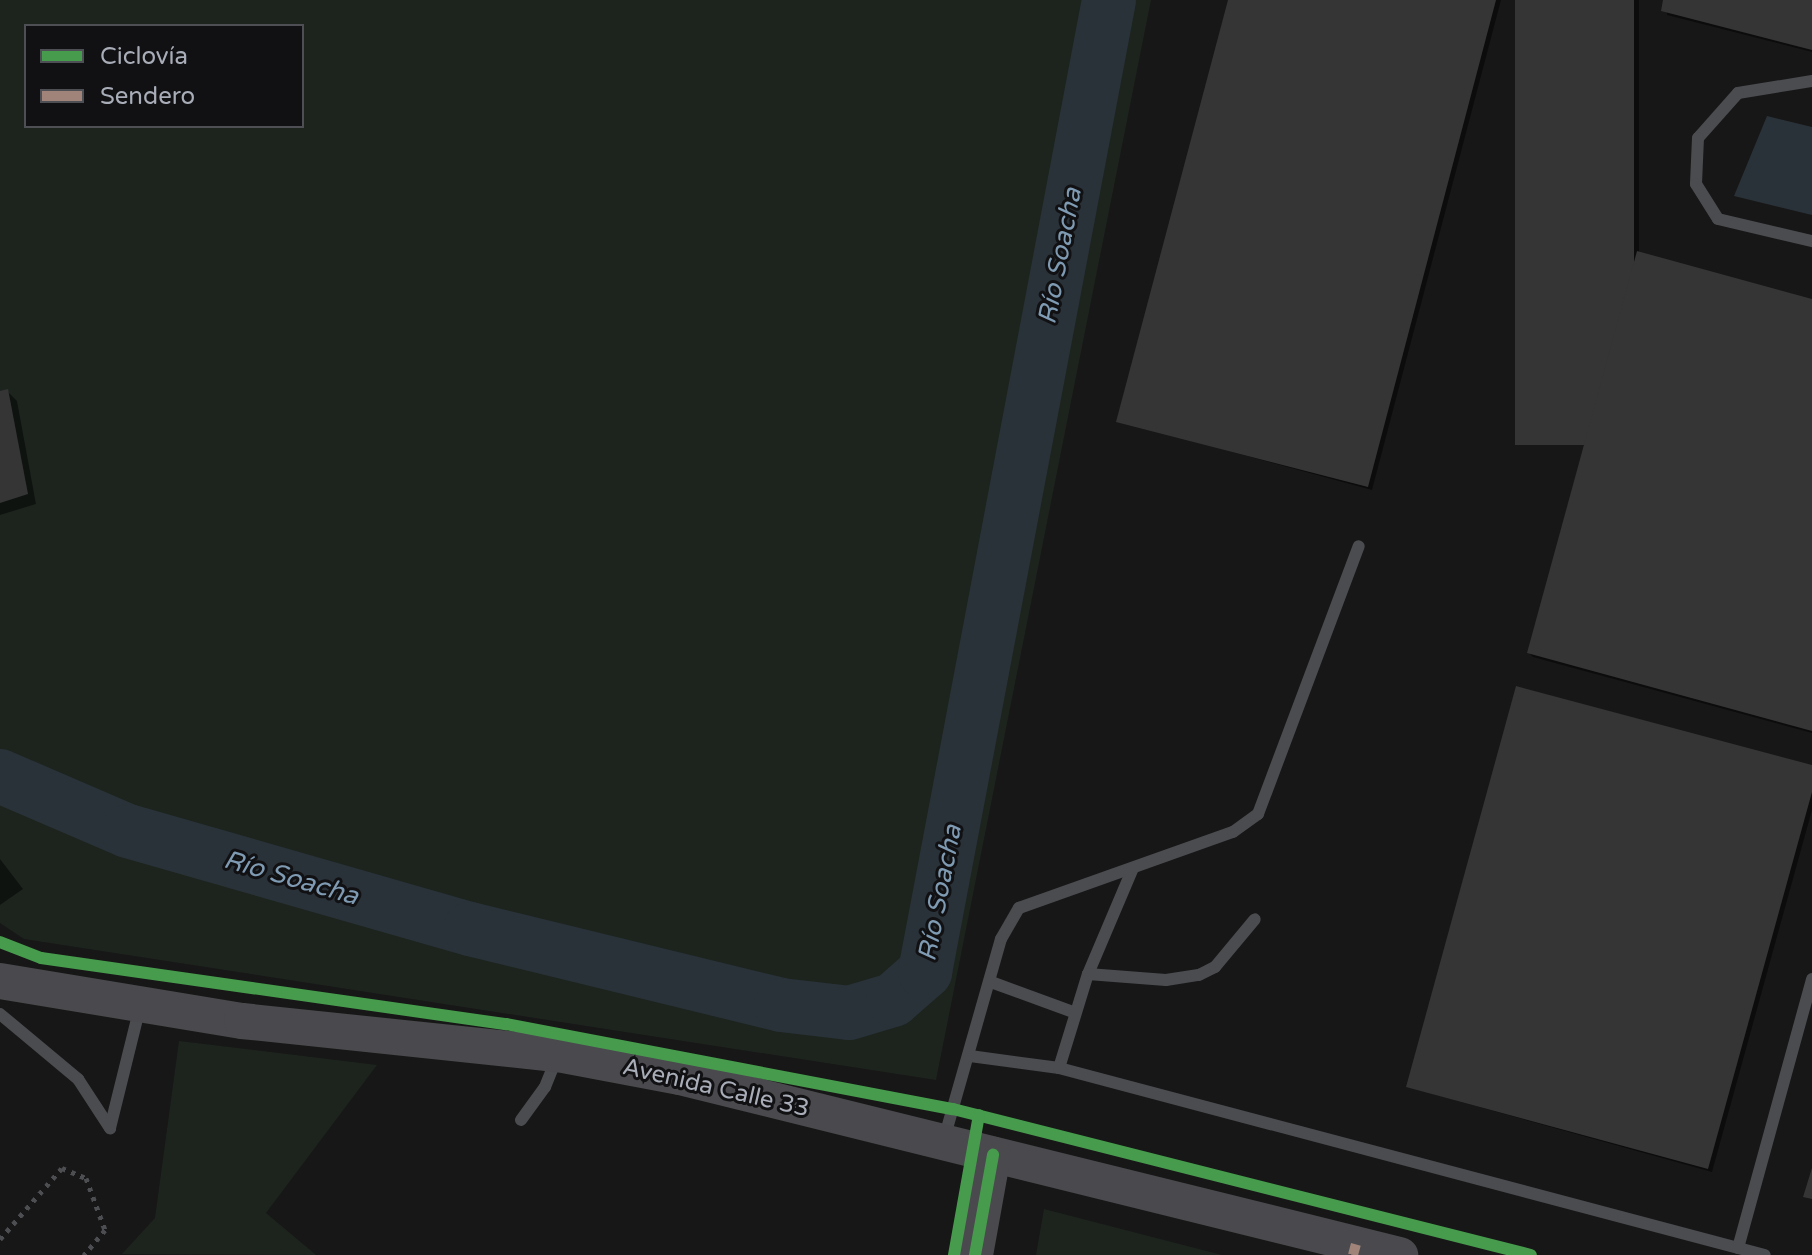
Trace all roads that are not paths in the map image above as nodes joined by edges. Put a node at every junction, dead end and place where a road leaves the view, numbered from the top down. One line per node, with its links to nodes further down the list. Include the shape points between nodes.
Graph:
1 (1812, 81): 2 (lane, via 1738,93 1698,138 1696,184 1718,219)
2 (1812, 241)
3 (1359, 546): 4 (lane, via 1258,814 1233,832)
4 (1133, 868): 6 (lane); 9 (lane, via 1019,908 1001,939)
5 (1255, 919): 6 (lane, via 1215,967 1199,975 1140,980)
6 (1088, 974): 11 (lane)
7 (7, 979): 10 (main road, Avenida Calle 33)
8 (1812, 979): 19 (lane)
9 (991, 982): 11 (lane); 14 (lane)
10 (140, 1007): 12 (lane, via 110,1128 78,1079); 13 (main road, Avenida Calle 33)
11 (1073, 1012): 15 (lane)
12 (0, 1014)
13 (558, 1054): 16 (lane, via 545,1087); 17 (main road, Avenida Calle 33, via 680,1077)
14 (970, 1056): 15 (lane); 17 (lane)
15 (1059, 1068): 19 (lane)
16 (521, 1120)
17 (943, 1142): 18 (main road, Avenida Calle 33)
18 (993, 1155): 20 (main road); 21 (main road, Avenida Calle 33)
19 (1738, 1248): 22 (lane)
20 (975, 1255)
21 (1400, 1255)
22 (1765, 1255)

